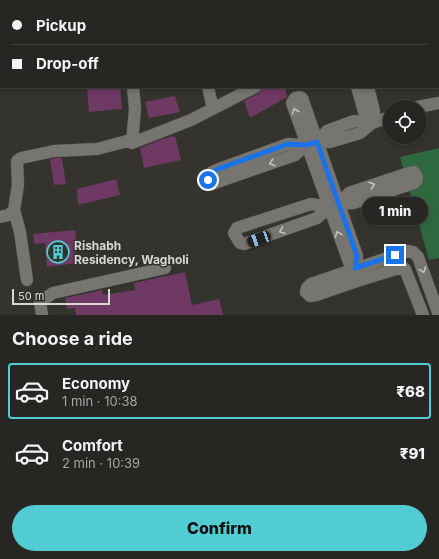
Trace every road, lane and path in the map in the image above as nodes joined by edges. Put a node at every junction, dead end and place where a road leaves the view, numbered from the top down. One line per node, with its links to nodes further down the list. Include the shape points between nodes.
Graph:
1 (133, 88): 11 (street, via 135,109)
2 (208, 88): 8 (street)
3 (253, 88): 8 (street)
4 (357, 88): 10 (street, via 364,112)
5 (368, 88): 10 (street, via 374,111)
6 (439, 103): 7 (street)
7 (427, 105)
8 (213, 109): 11 (street, via 132,143)
9 (383, 119): 10 (street)
10 (372, 123): 12 (street, via 354,121 327,131)
11 (131, 140): 14 (street, via 97,149 54,151 21,158 17,161 18,185)
12 (312, 143): 12 (street, one-way to 12, via 287,158 212,184 208,180 212,172 218,169 288,144); 13 (street)
13 (334, 206): 13 (street, one-way to 13, via 349,193 409,173 414,172 417,176 414,183 352,203); 13 (street, one-way to 13, via 317,218 244,244 240,243 234,233 237,228 311,204); 18 (street, via 349,262)
14 (14, 210): 15 (street, via 9,215); 20 (street)
15 (0, 217)
16 (413, 252): 18 (street, via 408,251); 19 (street); 24 (street, one-way to 24, via 418,257)
17 (165, 268): 22 (street, via 53,293 40,302)
18 (355, 268): 21 (street); 21 (street, via 312,284 306,288 306,292 310,296 316,295)
19 (405, 269): 21 (street, via 396,269); 23 (street)
20 (27, 280)
21 (360, 280)
22 (42, 315)
23 (423, 315)
24 (439, 315)

